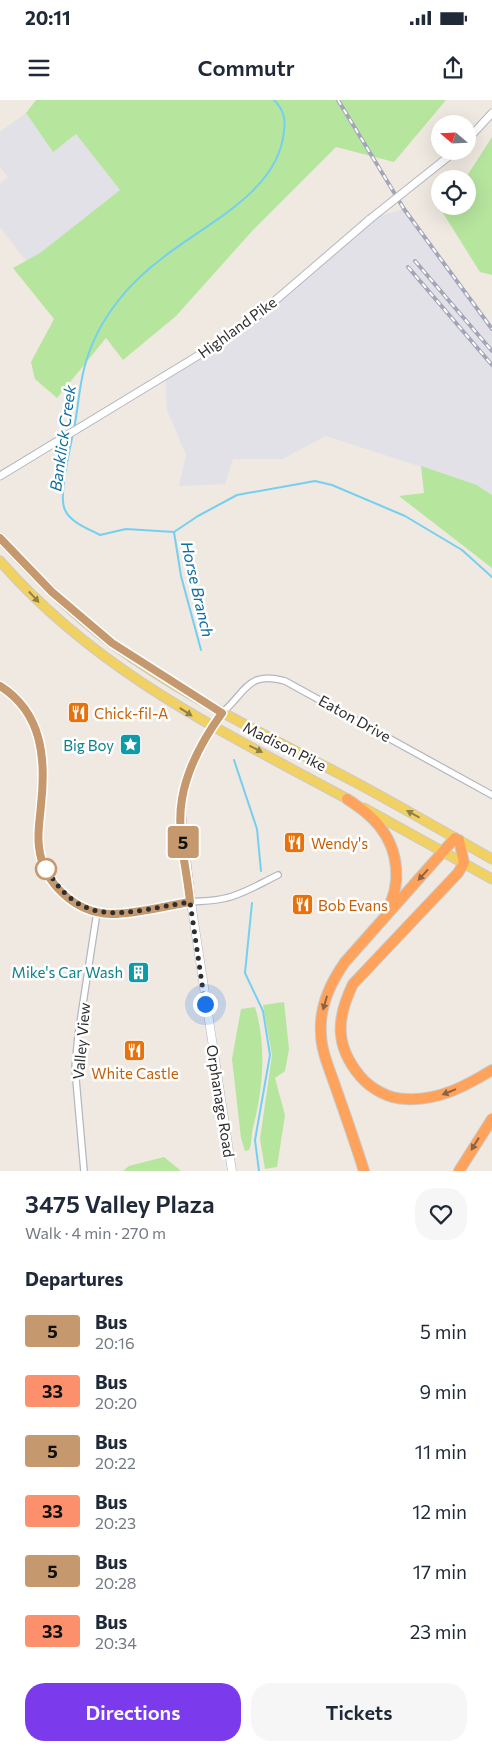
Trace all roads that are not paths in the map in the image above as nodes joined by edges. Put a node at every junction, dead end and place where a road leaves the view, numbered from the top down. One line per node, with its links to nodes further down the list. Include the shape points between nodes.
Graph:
1 (492, 113): 2 (street)
2 (476, 130)
3 (443, 160): 4 (street, Highland Pike, bridge, via 227,338)
4 (0, 476)
5 (0, 538): 8 (main road, Madison Pike, via 52,592 112,643)
6 (0, 562): 9 (main road, Madison Pike, one-way to 9, via 51,614 98,653)
7 (0, 686): 19 (street, via 27,712 41,742 44,773 38,830 45,866 64,895 78,906)
8 (222, 713): 9 (main road, Orphanage Road); 10 (street, Eaton Drive, via 253,681 263,678 285,681); 12 (main road, Madison Pike, one-way to 8)
9 (212, 726): 11 (main road, Madison Pike, one-way to 11); 18 (main road, Orphanage Road, via 194,760 182,799 182,835)
10 (492, 795)
11 (347, 799): 13 (main road, Madison Pike); 20 (highway, via 381,827 395,857 396,885)
12 (457, 839): 13 (highway); 14 (main road, Madison Pike); 15 (highway)
13 (444, 850): 15 (main road, Madison Pike); 20 (highway, one-way to 20)
14 (492, 859)
15 (464, 864): 17 (main road, Madison Pike); 21 (highway, one-way to 15, via 442,1095 404,1099 367,1085 350,1064 340,1033 341,1016 353,984)
16 (278, 874): 18 (street, via 227,898)
17 (492, 879)
18 (190, 902): 19 (street, via 112,914); 24 (main road, Orphanage Road)
19 (97, 912): 23 (street, Valley View, via 75,1068)
20 (380, 923): 25 (highway, one-way to 25, via 338,972 321,1016 320,1034 326,1058)
21 (492, 1070)
22 (492, 1119): 26 (highway, one-way to 26)
23 (84, 1171)
24 (232, 1171)
25 (364, 1171)
26 (459, 1171)

